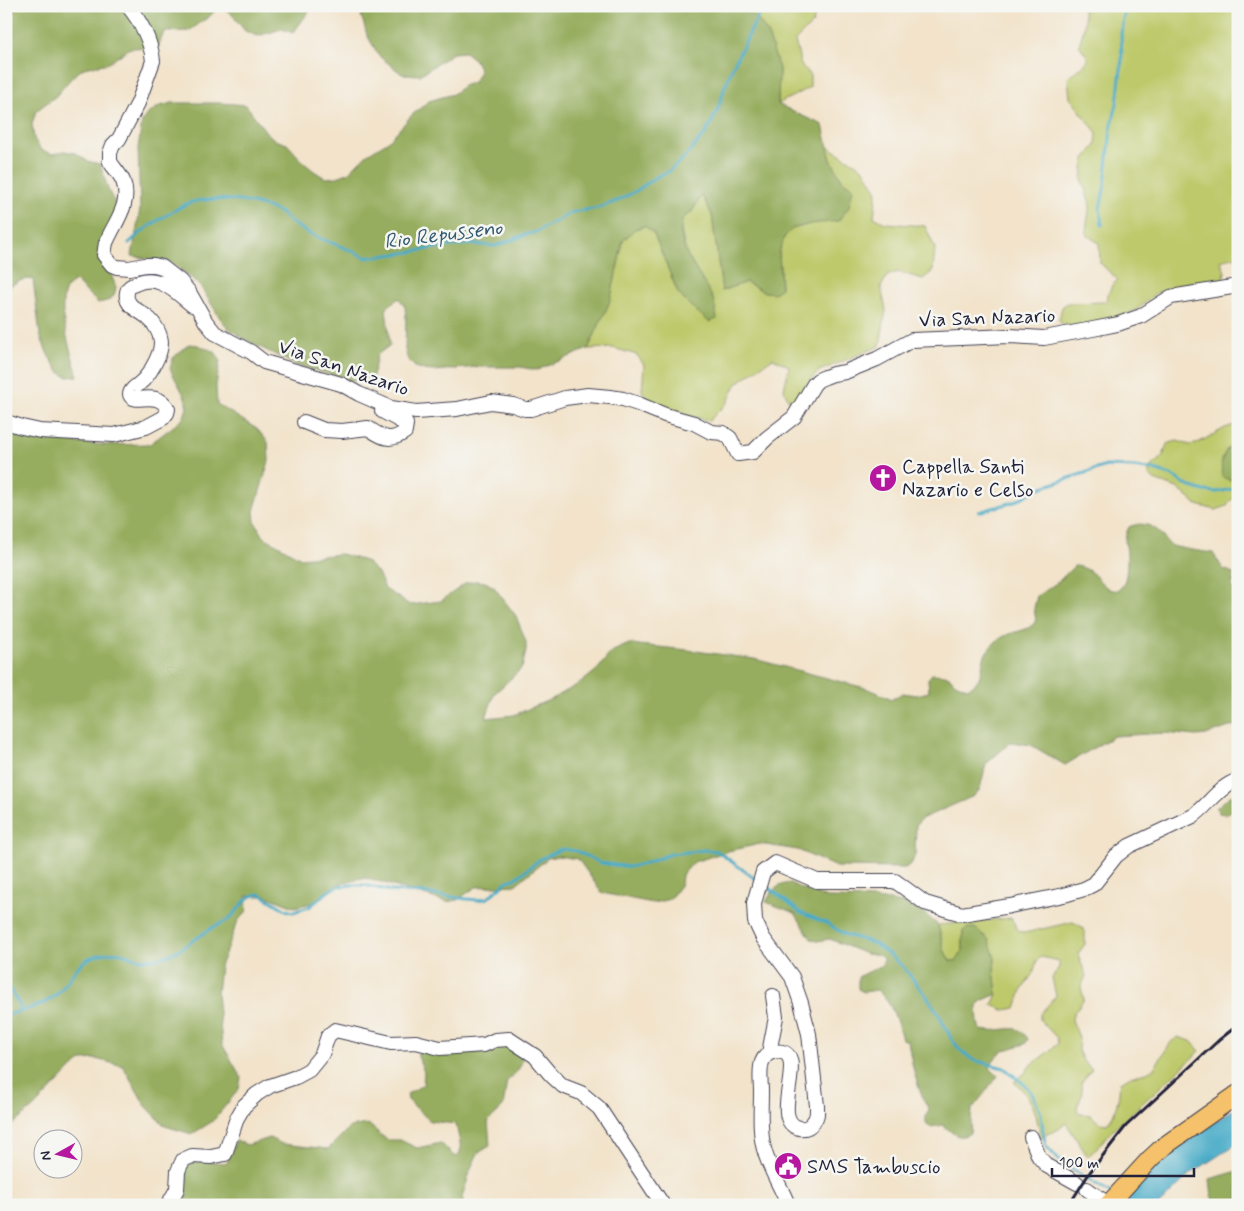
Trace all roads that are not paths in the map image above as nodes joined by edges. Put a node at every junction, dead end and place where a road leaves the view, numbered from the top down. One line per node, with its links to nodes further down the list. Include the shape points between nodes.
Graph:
1 (128, 6): 3 (street, Via San Nazario, via 146,31 153,61 138,104 110,153 110,162 124,182 125,198 104,255 118,267 162,267 180,281)
2 (1238, 286): 4 (street, Via San Nazario, via 1171,297 1141,316 1093,330 1044,338 1009,336 912,340 877,359 818,380 794,417 753,452 738,454 730,438 723,433 711,432 623,399 588,395 564,398 532,409 491,402 416,412 391,408)
3 (200, 312): 4 (street, Via San Nazario, via 215,333 264,362 341,384); 5 (street, via 165,284 156,281 138,282 127,291 128,301 151,320 161,343 147,376 130,394 134,399 150,398 165,404 168,409 163,418 146,427 114,435 40,431)
4 (359, 394): 6 (street, via 372,406 406,424 405,432 397,438 383,438 368,428 324,430)
5 (6, 422)
6 (304, 422)
7 (1238, 780): 9 (street, via 1228,783 1193,816 1129,846 1116,856 1094,884 1064,895 1010,906 962,914 926,903 895,881 817,881 775,863 762,872 754,903 754,921 792,977 810,1034 817,1106 817,1118 810,1126 804,1129 792,1126 788,1120 790,1059 780,1052)
8 (773, 996): 9 (street, via 776,1017)
9 (769, 1053): 14 (street, via 764,1057 761,1071 762,1138 769,1164)
10 (1238, 1094): 15 (main road, via 1164,1147)
11 (1031, 1136): 15 (street, via 1047,1166)
12 (168, 1205): 13 (street, via 177,1189 178,1171 183,1160 192,1156 225,1154 244,1106 270,1086 309,1070 322,1054 328,1036 335,1030 391,1043 416,1042 440,1048 509,1039 535,1056 563,1086 581,1093 599,1108)
13 (663, 1205)
14 (788, 1205)
15 (1109, 1205)

